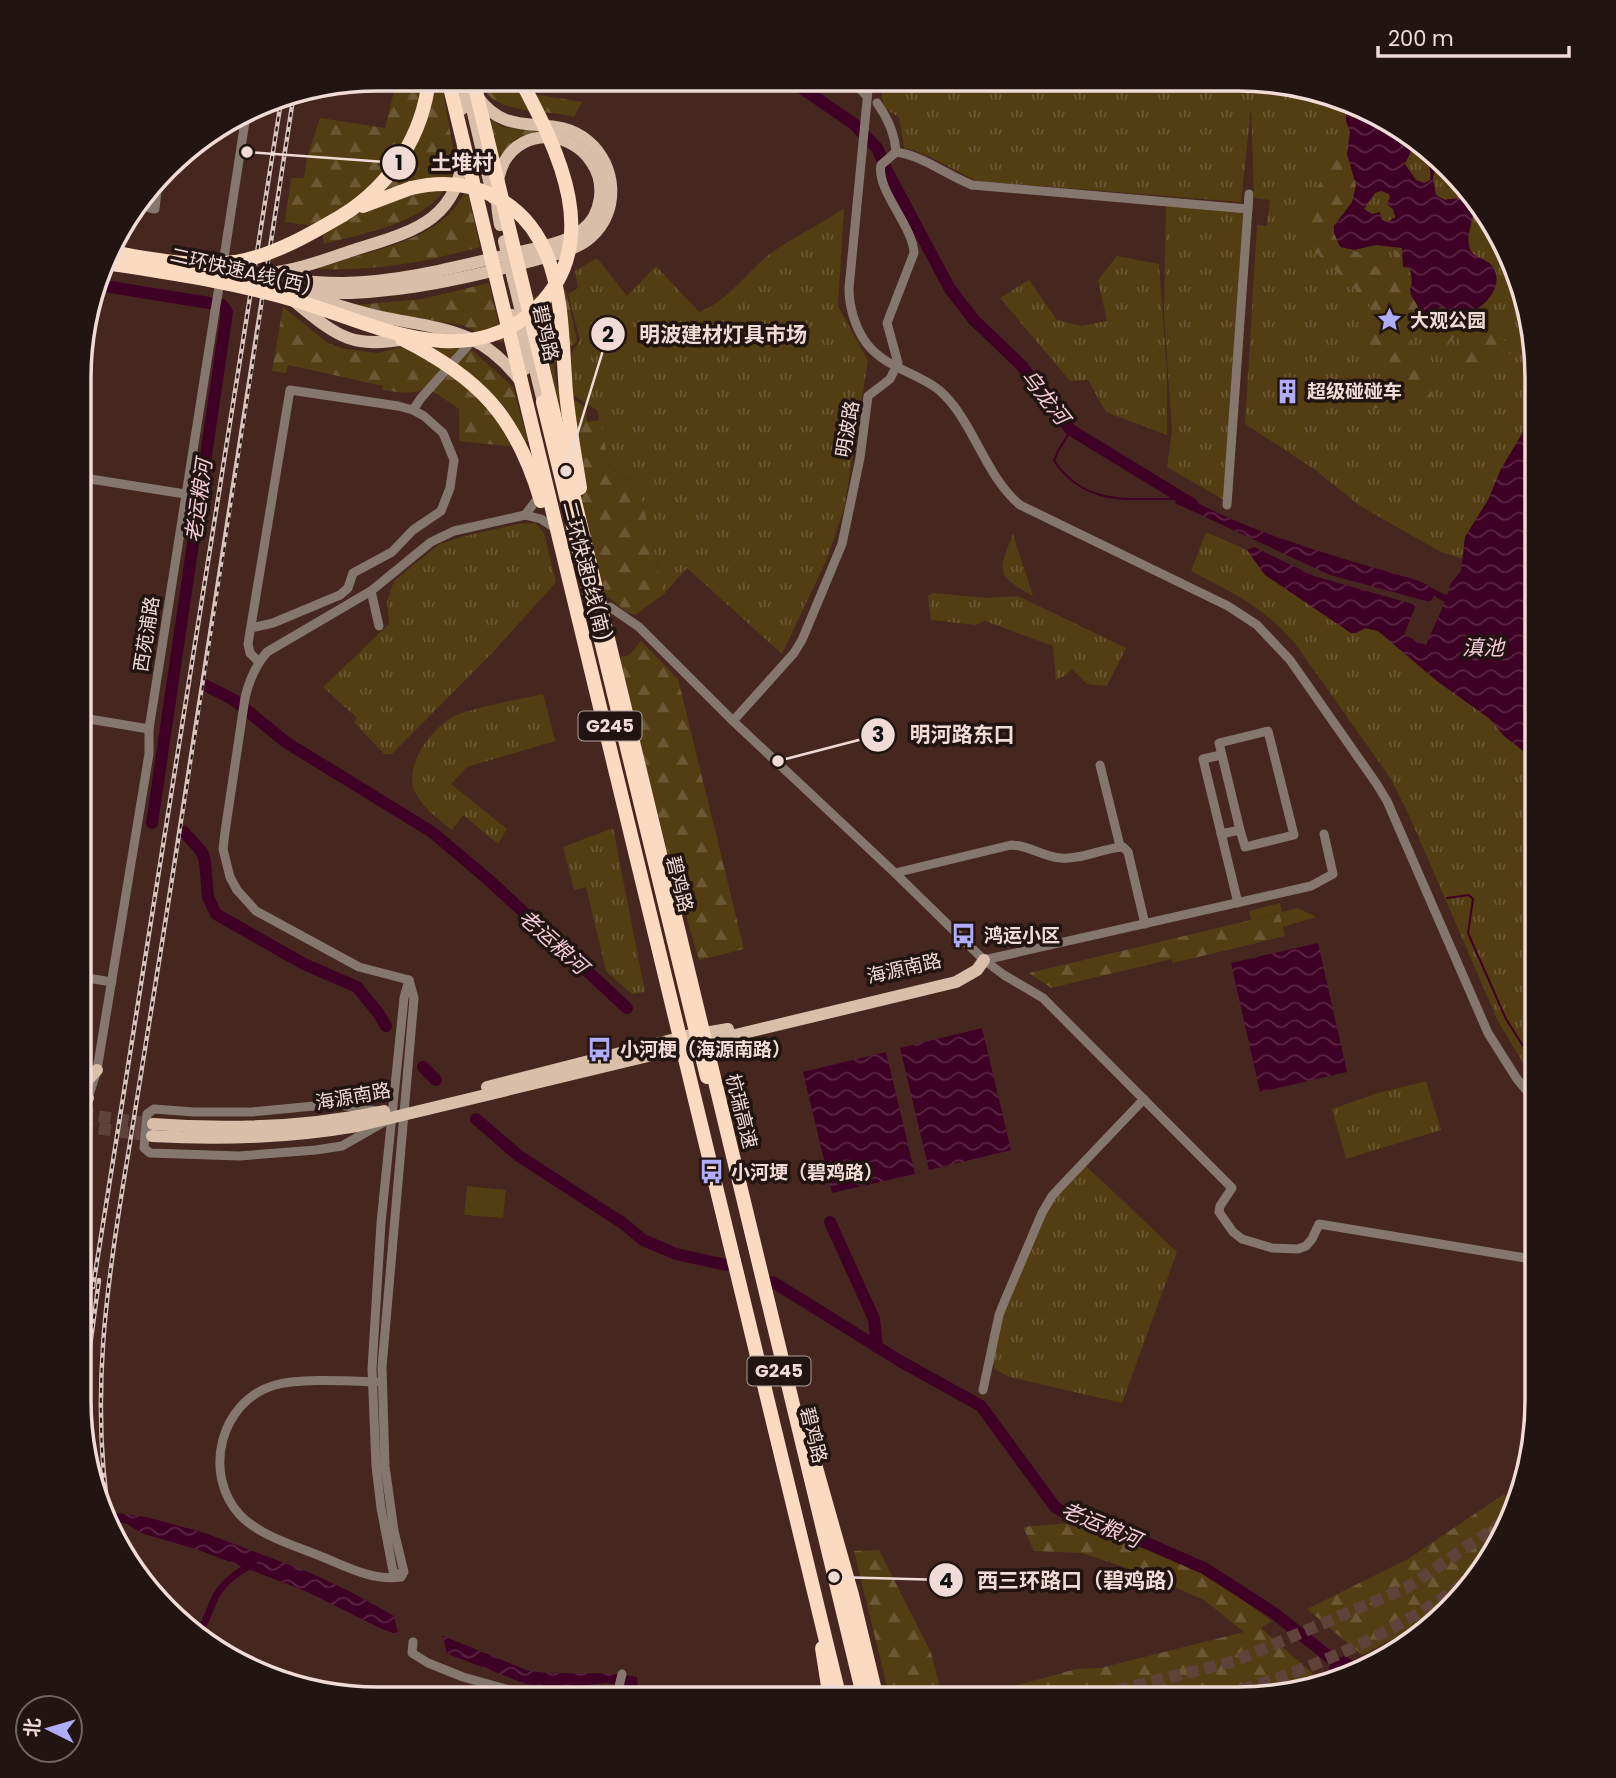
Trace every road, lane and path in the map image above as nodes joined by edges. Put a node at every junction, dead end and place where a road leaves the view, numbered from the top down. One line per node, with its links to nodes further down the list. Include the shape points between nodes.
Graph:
1 (427, 91): 19 (highway, via 422,118 406,151 379,185)
2 (461, 91): 26 (main road, via 462,166 452,197 438,215 403,235 307,265)
3 (463, 91): 47 (highway, 二环快速B线(南), bridge)
4 (464, 91): 20 (main road, 碧鸡路 / G245)
5 (464, 91): 21 (main road, 碧鸡路 / G245)
6 (464, 91): 40 (highway, bridge)
7 (471, 91): 27 (main road, via 500,119 570,130 598,151 612,192 607,215 596,232 557,254 426,286 354,294)
8 (526, 91): 28 (highway, bridge, via 554,146 570,203 568,251 551,291 522,320 478,339 424,339)
9 (862, 91): 11 (street)
10 (868, 91): 11 (street)
11 (867, 96): 30 (street, via 850,274 851,308 866,343)
12 (877, 103): 14 (street, via 895,142)
13 (245, 124): 35 (street, 西苑浦路, bridge)
14 (894, 155): 18 (street, via 915,155 972,186); 30 (street, via 881,165 881,175 914,243 887,323)
15 (1249, 194): 18 (street)
16 (157, 195): 17 (street, via 155,209)
17 (150, 208)
18 (1248, 209): 36 (street)
19 (343, 215): 22 (highway, bridge, via 278,250 235,262 183,263); 40 (highway, bridge, via 411,188 452,183 497,197 536,233 559,296 570,425)
20 (500, 225): 21 (main road, 碧鸡路 / G245); 26 (main road, via 499,177 519,146 531,139 554,138 576,146 589,158 600,186 596,211 580,231 554,243 436,272 377,281 308,282)
21 (499, 242): 31 (main road, 碧鸡路 / G245, bridge)
22 (121, 252)
23 (121, 252): 26 (main road)
24 (114, 266): 28 (highway, 二环快速A线(西), bridge, via 246,288)
25 (114, 266): 27 (main road)
26 (239, 272)
27 (272, 289): 29 (main road, via 380,317 441,327); 29 (main road, via 328,328 356,341 379,343 434,334)
28 (365, 323): 47 (highway, bridge, via 422,349 460,374 493,403 513,431 534,480)
29 (471, 339): 31 (main road, via 507,366); 32 (street)
30 (896, 368): 45 (street, 明波路, via 890,379 868,396 842,544 802,640); 63 (street, via 929,384 948,400 1000,485 1020,505 1228,606 1276,644 1387,801 1488,1033)
31 (537, 403): 34 (highway, 碧鸡路 / G245); 40 (highway, 碧鸡路 / G245)
32 (413, 410): 42 (street, via 443,433 454,460 441,511 392,552 353,573 340,595); 42 (street, via 290,390)
33 (91, 479): 35 (street)
34 (549, 479): 37 (street); 38 (highway, 碧鸡路 / G245)
35 (185, 494): 46 (street, 西苑浦路)
36 (1227, 505)
37 (525, 515): 38 (street); 39 (street, via 454,531 431,542)
38 (562, 532): 60 (highway, 碧鸡路 / G245)
39 (371, 591): 41 (street); 43 (street, via 281,643)
40 (598, 612): 45 (street, via 610,607 639,627); 60 (highway, 碧鸡路 / G245); 68 (highway, 杭瑞高速, bridge)
41 (379, 626)
42 (251, 628): 43 (street, via 250,653)
43 (259, 662): 65 (street, via 244,698 223,849 225,863 237,890 256,911 359,967 409,980 414,998)
44 (91, 719): 46 (street)
45 (733, 722): 54 (street)
46 (149, 729): 59 (street, 西苑浦路, via 149,754)
47 (609, 745): 71 (highway, bridge)
48 (1221, 755): 50 (street); 50 (street, via 1219,743 1268,731 1294,835 1245,848); 51 (street, via 1203,759)
49 (1100, 765): 53 (street)
50 (1240, 830): 51 (street)
51 (1221, 834): 55 (street)
52 (1324, 834): 55 (street, via 1333,874 1311,886)
53 (1120, 846): 54 (street, via 1070,858 1012,845); 56 (street, via 1128,852)
54 (895, 873): 57 (street)
55 (1238, 903): 56 (street)
56 (1145, 924): 57 (street)
57 (984, 960): 60 (main road, 海源南路, via 977,970 956,982); 64 (street, via 1043,998)
58 (91, 979): 59 (street)
59 (112, 982): 61 (street, 西苑浦路)
60 (693, 1040): 65 (main road, 海源南路); 78 (highway, 碧鸡路 / G245); 79 (highway, 碧鸡路 / G245)
61 (97, 1070): 62 (main road)
62 (91, 1080)
63 (1525, 1089)
64 (1143, 1100): 67 (street, via 1232,1188 1219,1212 1242,1239 1272,1248 1298,1249 1312,1239 1319,1224); 70 (street, via 1052,1196 1042,1213 999,1315)
65 (395, 1112): 65 (street, via 335,1104 252,1112 154,1109 147,1114 144,1148 150,1153 218,1156 316,1150 342,1146); 66 (main road, 海源南路, via 338,1129 273,1137 220,1139); 69 (street, via 381,1223)
66 (153, 1130)
67 (1525, 1258)
68 (766, 1292): 80 (highway, 杭瑞高速, bridge); 81 (highway, bridge)
69 (377, 1382): 69 (street, via 374,1445 381,1508 393,1571 401,1577 388,1579 255,1528 234,1507 220,1470 228,1426 258,1392 290,1382)
70 (983, 1390)
71 (806, 1557): 76 (highway, bridge); 77 (highway, bridge)
72 (413, 1642): 74 (street, via 412,1653 428,1663)
73 (622, 1674): 75 (street)
74 (499, 1687)
75 (619, 1687)
76 (829, 1687)
77 (837, 1687)
78 (844, 1687)
79 (855, 1687)
80 (861, 1687)
81 (874, 1687)

